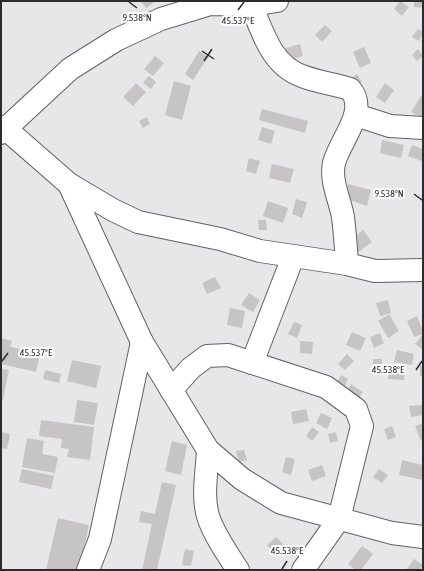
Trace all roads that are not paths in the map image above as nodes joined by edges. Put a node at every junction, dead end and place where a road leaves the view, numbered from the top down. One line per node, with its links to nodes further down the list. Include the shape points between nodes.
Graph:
1 (277, 1): 2 (street)
2 (251, 5): 3 (street, via 277,59 287,69 301,76 350,89 355,95); 5 (street, via 210,4 161,19 116,40 70,69)
3 (356, 114): 4 (street, via 390,126); 8 (street, via 334,164 334,181 343,216)
4 (423, 128)
5 (3, 130): 6 (street)
6 (69, 184): 7 (street, via 138,222); 10 (street)
7 (293, 257): 8 (street); 11 (street)
8 (347, 264): 9 (street, via 375,271)
9 (423, 270)
10 (142, 342): 12 (street); 16 (street, via 100,540)
11 (252, 363): 12 (street, via 228,355 207,356 191,368); 14 (street, via 326,387 356,408 362,426)
12 (172, 390): 13 (street)
13 (208, 450): 14 (street, via 242,479 281,503); 17 (street, via 205,493 208,515 226,553)
14 (339, 519): 15 (street, via 392,533); 18 (street)
15 (423, 537)
16 (88, 570)
17 (238, 570)
18 (303, 570)

